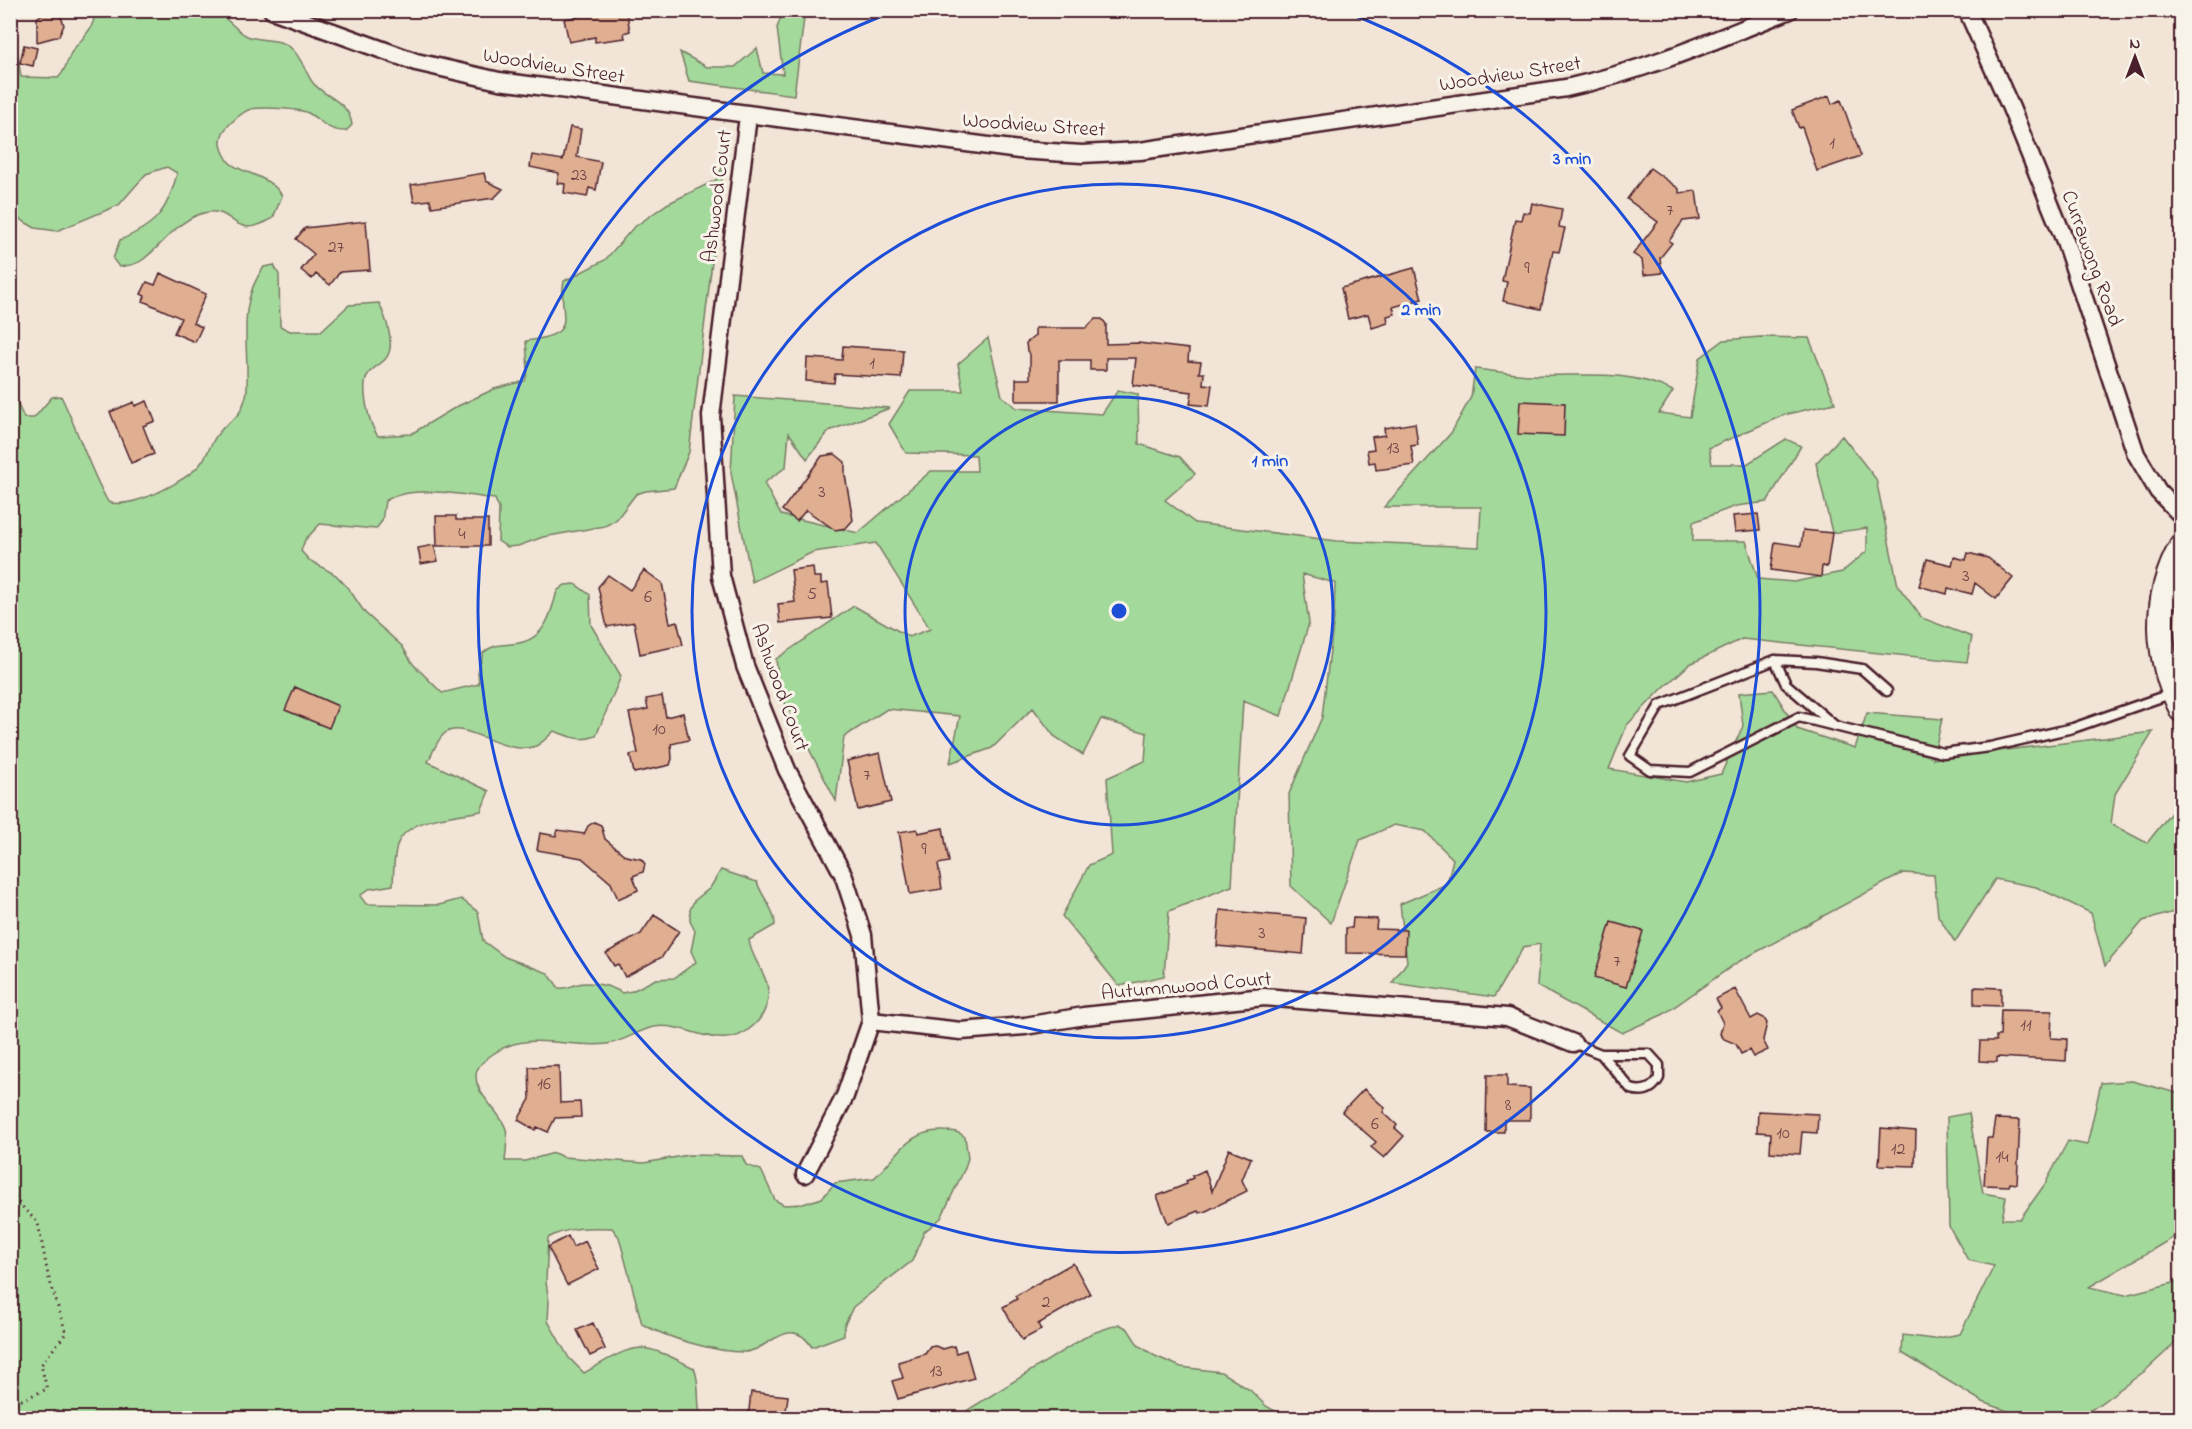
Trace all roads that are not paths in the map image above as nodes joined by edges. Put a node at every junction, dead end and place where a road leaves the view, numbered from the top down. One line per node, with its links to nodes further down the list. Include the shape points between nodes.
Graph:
1 (272, 10): 4 (street, Woodview Street, via 416,62 499,81)
2 (1790, 10): 4 (street, Woodview Street, via 1652,65 1566,88 1140,151 1082,154 1019,150)
3 (1967, 10): 5 (street, Currawong Road, via 2066,241 2136,454 2158,491)
4 (748, 116): 11 (street, Ashwood Court, via 711,416 721,576 745,666 787,770 845,882 863,935)
5 (2181, 516)
6 (2181, 546): 9 (street, via 2169,568 2159,619 2161,648)
7 (1775, 660): 8 (lane, via 1862,669); 10 (lane, via 1786,684); 10 (lane, via 1660,705 1630,756 1650,770 1689,772 1799,717)
8 (1887, 691)
9 (2177, 702): 10 (lane, via 1990,747 1943,753)
10 (1836, 726)
11 (871, 1021): 12 (street, Autumnwood Court, via 962,1030 1264,997 1507,1017); 14 (street, Ashwood Court, via 845,1096)
12 (1573, 1043): 13 (lane)
13 (1601, 1054): 13 (lane, via 1649,1054 1659,1065 1659,1078 1651,1088 1631,1089)
14 (805, 1174)

